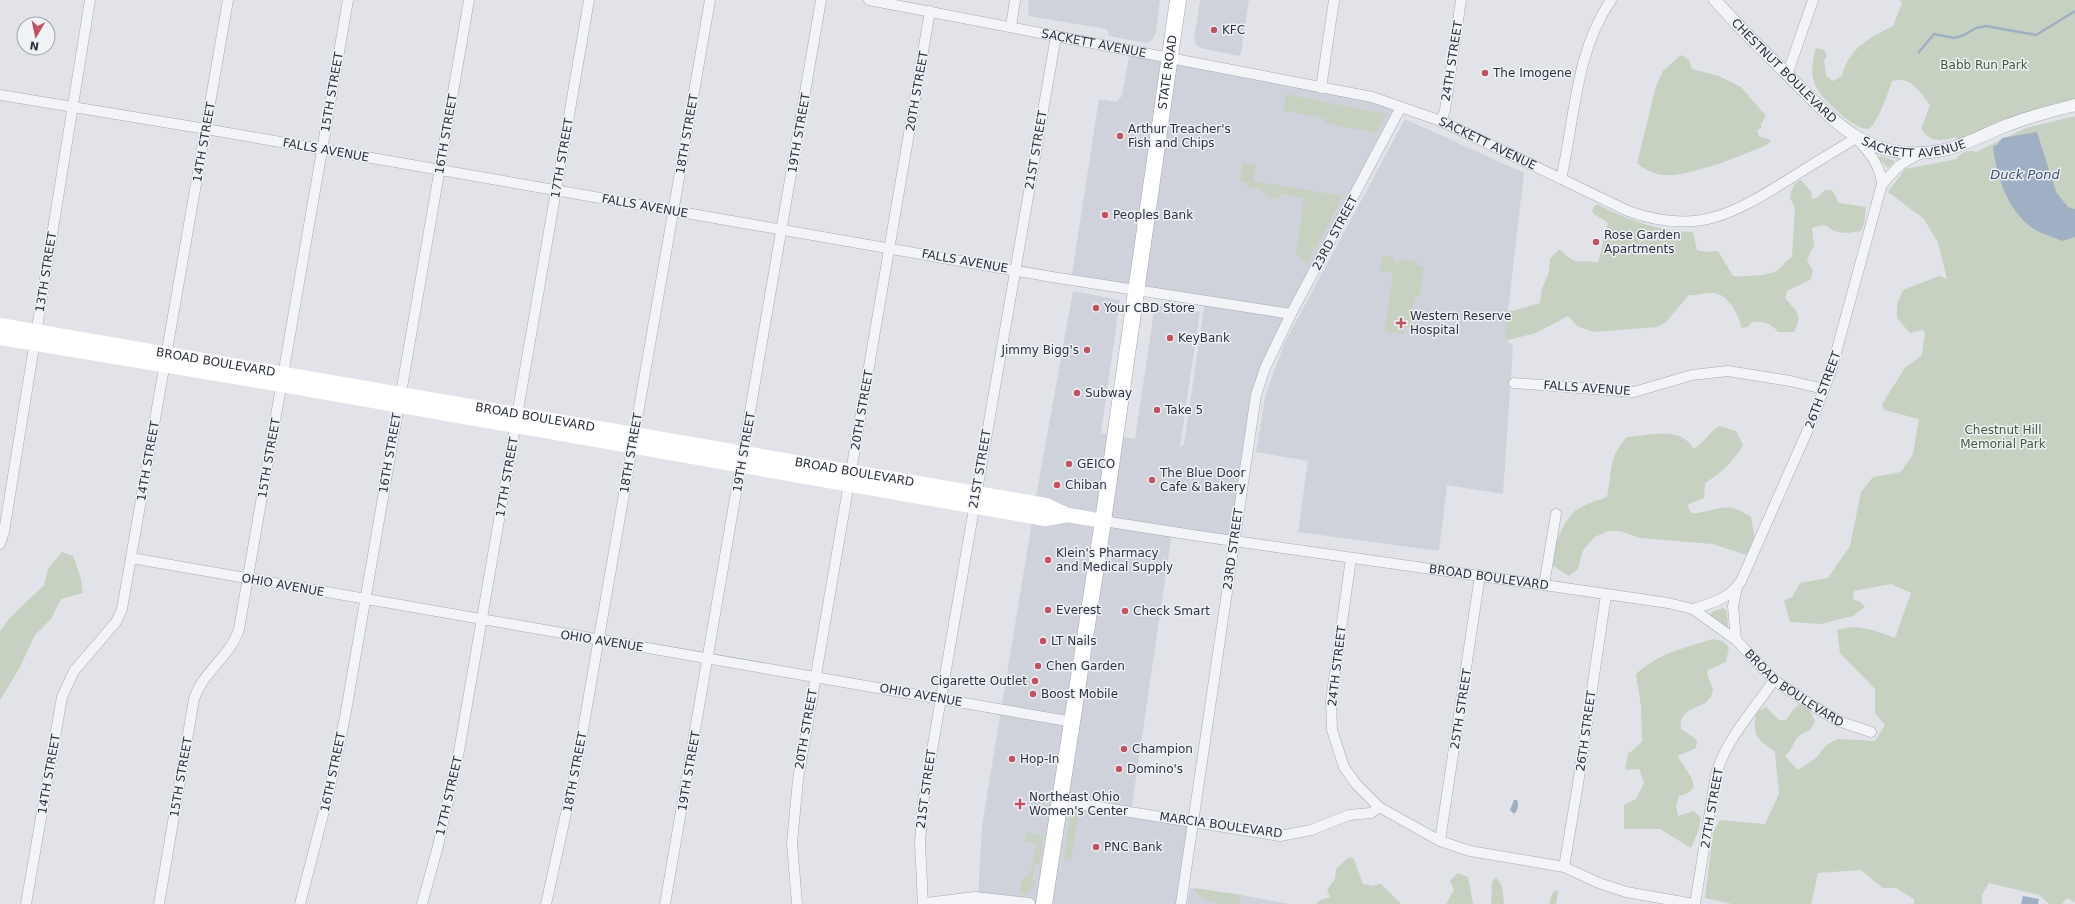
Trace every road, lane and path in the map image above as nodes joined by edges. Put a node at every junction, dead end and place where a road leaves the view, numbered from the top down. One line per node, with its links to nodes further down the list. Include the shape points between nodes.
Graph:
1 (90, 0): 24 (street, 13TH STREET)
2 (228, 0): 27 (street, 14TH STREET)
3 (348, 0): 29 (street, 15TH STREET)
4 (469, 0): 31 (street, 16TH STREET)
5 (589, 0): 34 (street, 17TH STREET)
6 (710, 0): 35 (street, 18TH STREET)
7 (821, 0): 36 (street, 19TH STREET)
8 (869, 0): 16 (street, SACKETT AVENUE)
9 (1015, 0): 17 (street)
10 (1178, 0): 19 (main road, STATE ROAD)
11 (1334, 0): 21 (street)
12 (1461, 0): 26 (street, 24TH STREET)
13 (1611, 0): 32 (street, via 1595,29 1581,69)
14 (1715, 0): 20 (street, CHESTNUT BOULEVARD)
15 (1814, 0): 20 (street)
16 (930, 11): 17 (street, SACKETT AVENUE); 37 (street, 20TH STREET)
17 (1011, 27): 18 (street, SACKETT AVENUE)
18 (1056, 36): 19 (street, SACKETT AVENUE); 38 (street, 21ST STREET)
19 (1169, 57): 21 (street, SACKETT AVENUE); 39 (main road, STATE ROAD)
20 (1788, 75): 28 (street, CHESTNUT BOULEVARD, via 1821,110)
21 (1321, 88): 25 (street, SACKETT AVENUE, via 1372,97)
22 (0, 95): 24 (street, FALLS AVENUE)
23 (2075, 106): 30 (street, SACKETT AVENUE, via 2013,123 1957,147)
24 (73, 107): 27 (street, FALLS AVENUE); 42 (street, 13TH STREET)
25 (1401, 107): 26 (street, SACKETT AVENUE); 40 (street, 23RD STREET)
26 (1441, 121): 32 (street, SACKETT AVENUE)
27 (206, 129): 29 (street, FALLS AVENUE); 44 (street, 14TH STREET)
28 (1856, 138): 30 (street, SACKETT AVENUE, via 1891,150); 32 (street, SACKETT AVENUE, via 1734,212 1697,222 1648,219); 33 (street, via 1865,147 1882,174)
29 (322, 150): 31 (street, FALLS AVENUE); 45 (street, 15TH STREET)
30 (1921, 153): 33 (street, 26TH STREET, via 1900,165)
31 (440, 170): 34 (street, FALLS AVENUE); 48 (street, 16TH STREET)
32 (1561, 179)
33 (1882, 184): 47 (street, 26TH STREET, via 1835,359)
34 (556, 190): 35 (street, FALLS AVENUE); 49 (street, 17TH STREET)
35 (674, 211): 36 (street, FALLS AVENUE); 50 (street, 18TH STREET)
36 (782, 230): 37 (street, FALLS AVENUE); 51 (street, 19TH STREET)
37 (890, 248): 38 (street, FALLS AVENUE); 52 (street, 20TH STREET)
38 (1015, 271): 39 (street, FALLS AVENUE); 53 (street, 21ST STREET)
39 (1136, 291): 40 (street, FALLS AVENUE); 55 (main road, STATE ROAD)
40 (1291, 314): 56 (street, 23RD STREET, via 1256,395)
41 (0, 325): 42 (main road, BROAD BOULEVARD)
42 (35, 337): 43 (main road, BROAD BOULEVARD); 44 (main road, BROAD BOULEVARD); 57 (street, 13TH STREET)
43 (0, 338)
44 (165, 359): 45 (main road, BROAD BOULEVARD); 58 (street, 14TH STREET)
45 (283, 379): 48 (main road, BROAD BOULEVARD); 61 (street, 15TH STREET)
46 (1514, 383): 47 (street, FALLS AVENUE, via 1634,392 1692,375 1728,372)
47 (1824, 389): 63 (street, 26TH STREET, via 1777,501)
48 (400, 399): 49 (main road, BROAD BOULEVARD); 65 (street, 16TH STREET)
49 (517, 419): 50 (main road, BROAD BOULEVARD); 67 (street, 17TH STREET)
50 (634, 440): 51 (main road, BROAD BOULEVARD); 68 (street, 18TH STREET)
51 (743, 460): 52 (main road, BROAD BOULEVARD); 70 (street, 19TH STREET)
52 (850, 478): 53 (main road, BROAD BOULEVARD); 71 (street, 20TH STREET)
53 (975, 500): 55 (main road, BROAD BOULEVARD, via 1044,519 1068,515); 73 (street, 21ST STREET)
54 (1556, 514): 62 (street)
55 (1103, 521): 56 (street, BROAD BOULEVARD); 74 (main road, STATE ROAD)
56 (1234, 541): 59 (street, BROAD BOULEVARD); 78 (street, 23RD STREET)
57 (0, 544)
58 (131, 558): 61 (street, OHIO AVENUE); 81 (street, 14TH STREET, via 120,616 74,671 62,698)
59 (1351, 558): 60 (street, BROAD BOULEVARD); 77 (street, 24TH STREET, via 1331,702 1332,730 1344,767 1356,784)
60 (1480, 576): 62 (street, BROAD BOULEVARD); 79 (street, 25TH STREET)
61 (248, 579): 65 (street, OHIO AVENUE); 82 (street, 15TH STREET, via 237,636 204,679 194,699)
62 (1544, 585): 64 (street, BROAD BOULEVARD)
63 (1737, 587): 66 (street, 26TH STREET, via 1721,600); 69 (street, 26TH STREET, via 1733,606)
64 (1606, 594): 66 (street, BROAD BOULEVARD); 80 (street, 26TH STREET)
65 (365, 599): 67 (street, OHIO AVENUE); 83 (street, 16TH STREET, via 345,717)
66 (1693, 609): 69 (street, BROAD BOULEVARD)
67 (482, 619): 68 (street, OHIO AVENUE); 84 (street, 17TH STREET, via 455,772)
68 (599, 640): 70 (street, OHIO AVENUE); 85 (street, 18TH STREET, via 571,798)
69 (1736, 640): 72 (street, BROAD BOULEVARD)
70 (708, 658): 71 (street, OHIO AVENUE); 86 (street, 19TH STREET)
71 (815, 677): 73 (street, OHIO AVENUE); 87 (street, 20TH STREET, via 794,808 792,843)
72 (1774, 680): 75 (street, BROAD BOULEVARD, via 1825,714); 92 (street, 27TH STREET, via 1734,735 1720,761)
73 (940, 698): 74 (street, OHIO AVENUE); 88 (street, 21ST STREET, via 920,821)
74 (1073, 722): 76 (main road, STATE ROAD)
75 (1871, 732)
76 (1061, 801): 78 (street, MARCIA BOULEVARD); 90 (main road, STATE ROAD)
77 (1379, 807): 78 (street, MARCIA BOULEVARD, via 1372,813 1349,814 1311,830 1280,836); 79 (street)
78 (1193, 822): 91 (street, 23RD STREET)
79 (1440, 841): 80 (street, via 1470,851)
80 (1564, 867): 92 (street, via 1626,892)
81 (26, 904)
82 (159, 904)
83 (300, 904)
84 (422, 904)
85 (546, 904)
86 (665, 904)
87 (797, 904)
88 (925, 904): 89 (street, via 975,898)
89 (1029, 904)
90 (1044, 904)
91 (1181, 904)
92 (1690, 904)

